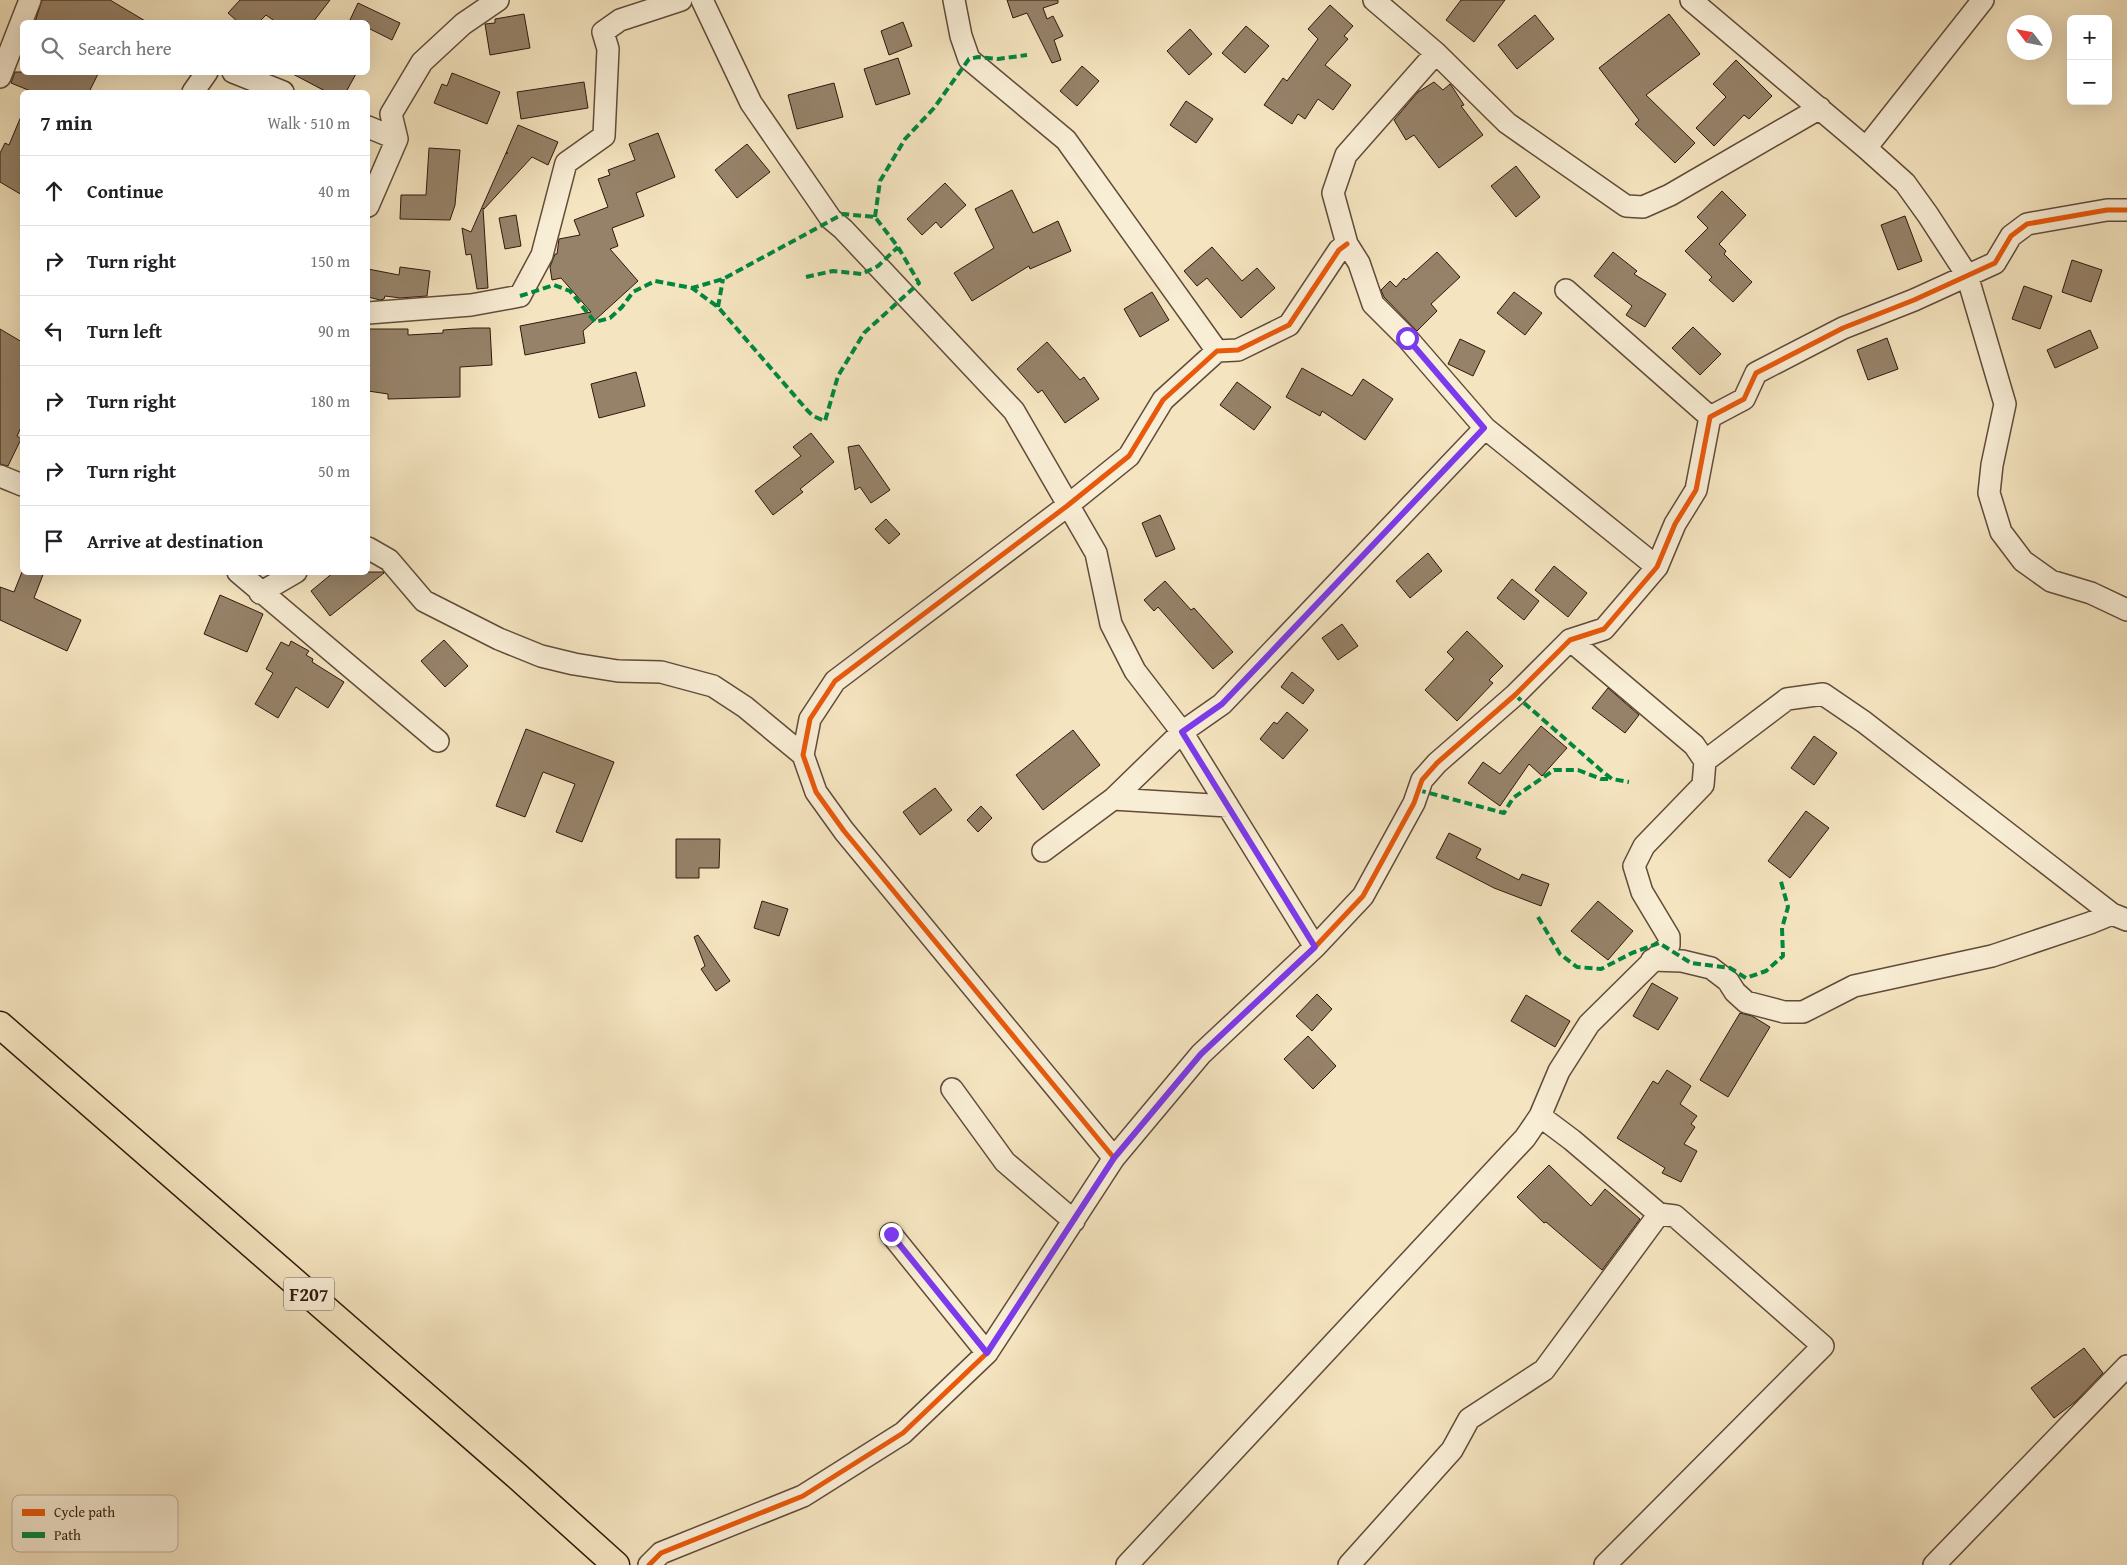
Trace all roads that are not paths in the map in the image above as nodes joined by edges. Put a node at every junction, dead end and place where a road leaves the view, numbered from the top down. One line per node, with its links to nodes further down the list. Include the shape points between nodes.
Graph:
1 (30, 0): 9 (street)
2 (498, 0): 19 (street, via 463,24 422,62 392,114)
3 (681, 0): 26 (street, via 620,20 602,32 608,49 604,136 566,162 542,255 520,296 471,306)
4 (702, 0): 32 (street, via 751,103 832,219 1014,411)
5 (954, 0): 27 (street, via 970,59 1066,140)
6 (1374, 0): 11 (street)
7 (1691, 0): 17 (street)
8 (1983, 0): 20 (street)
9 (22, 20)
10 (20, 26): 14 (street)
11 (1436, 53): 17 (street, via 1507,123 1626,206 1644,207 1670,195); 23 (street, via 1346,155 1333,193)
12 (205, 75): 15 (street)
13 (240, 75): 16 (street)
14 (0, 77)
15 (194, 90)
16 (278, 90)
17 (1820, 108): 20 (street)
18 (370, 128): 19 (street)
19 (397, 139): 21 (street)
20 (1866, 148): 24 (street, via 1905,184)
21 (370, 201)
22 (2127, 210): 24 (street, via 2106,210 2027,224 2012,236 1995,262)
23 (1347, 244): 27 (street, via 1289,325 1238,350); 29 (street, via 1359,263 1373,304 1407,338)
24 (1967, 275): 28 (street, via 1843,328 1756,373 1744,399); 38 (street, via 2005,404 1989,493 2001,532 2023,561 2052,581 2091,593)
25 (1566, 290): 28 (street)
26 (370, 313)
27 (1217, 351): 32 (street, via 1163,400 1129,456)
28 (1710, 417): 34 (street, via 1696,490)
29 (1484, 428): 34 (street); 40 (street, via 1222,704)
30 (0, 476): 31 (street)
31 (20, 485)
32 (1067, 506): 40 (street, via 1096,553 1114,632 1135,671); 42 (street, via 835,681 810,719)
33 (370, 549): 42 (street, via 389,560 424,601 499,639 541,656 574,664 618,671 661,672 713,686 745,707)
34 (1657, 566): 39 (street, via 1604,629)
35 (241, 575): 37 (street)
36 (291, 575): 37 (street)
37 (260, 593): 41 (street)
38 (2127, 610)
39 (1570, 640): 43 (street, via 1694,745); 48 (street, via 1422,780 1414,802 1363,896)
40 (1182, 732): 44 (street); 45 (street)
41 (438, 741)
42 (803, 755): 53 (street, via 816,792 844,832)
43 (1705, 761): 47 (street, via 1787,699 1823,694); 49 (street, via 1703,785 1644,846 1634,866 1642,892 1669,937 1667,948)
44 (1113, 799): 45 (street); 46 (street)
45 (1228, 806): 48 (street)
46 (1043, 851)
47 (2119, 917): 49 (street, via 2090,923 1992,956 1854,986 1804,1012 1784,1012 1746,1002 1728,981 1711,968 1682,961)
48 (1315, 947): 53 (street, via 1201,1054)
49 (1652, 960): 52 (street, via 1589,1024 1559,1071)
50 (0, 1025): 59 (main road, F207)
51 (952, 1089): 55 (street, via 1005,1162)
52 (1540, 1116): 54 (street); 61 (street, via 1525,1138)
53 (1114, 1158): 55 (street)
54 (1659, 1214): 62 (street, via 1544,1370 1469,1419 1452,1450); 63 (street, via 1675,1216 1823,1346)
55 (1074, 1221): 57 (street)
56 (891, 1234): 57 (street)
57 (987, 1353): 60 (street, via 902,1433 803,1496 661,1553)
58 (2127, 1366): 64 (street)
59 (616, 1565)
60 (649, 1565)
61 (1127, 1565)
62 (1349, 1565)
63 (1605, 1565)
64 (1934, 1565)

